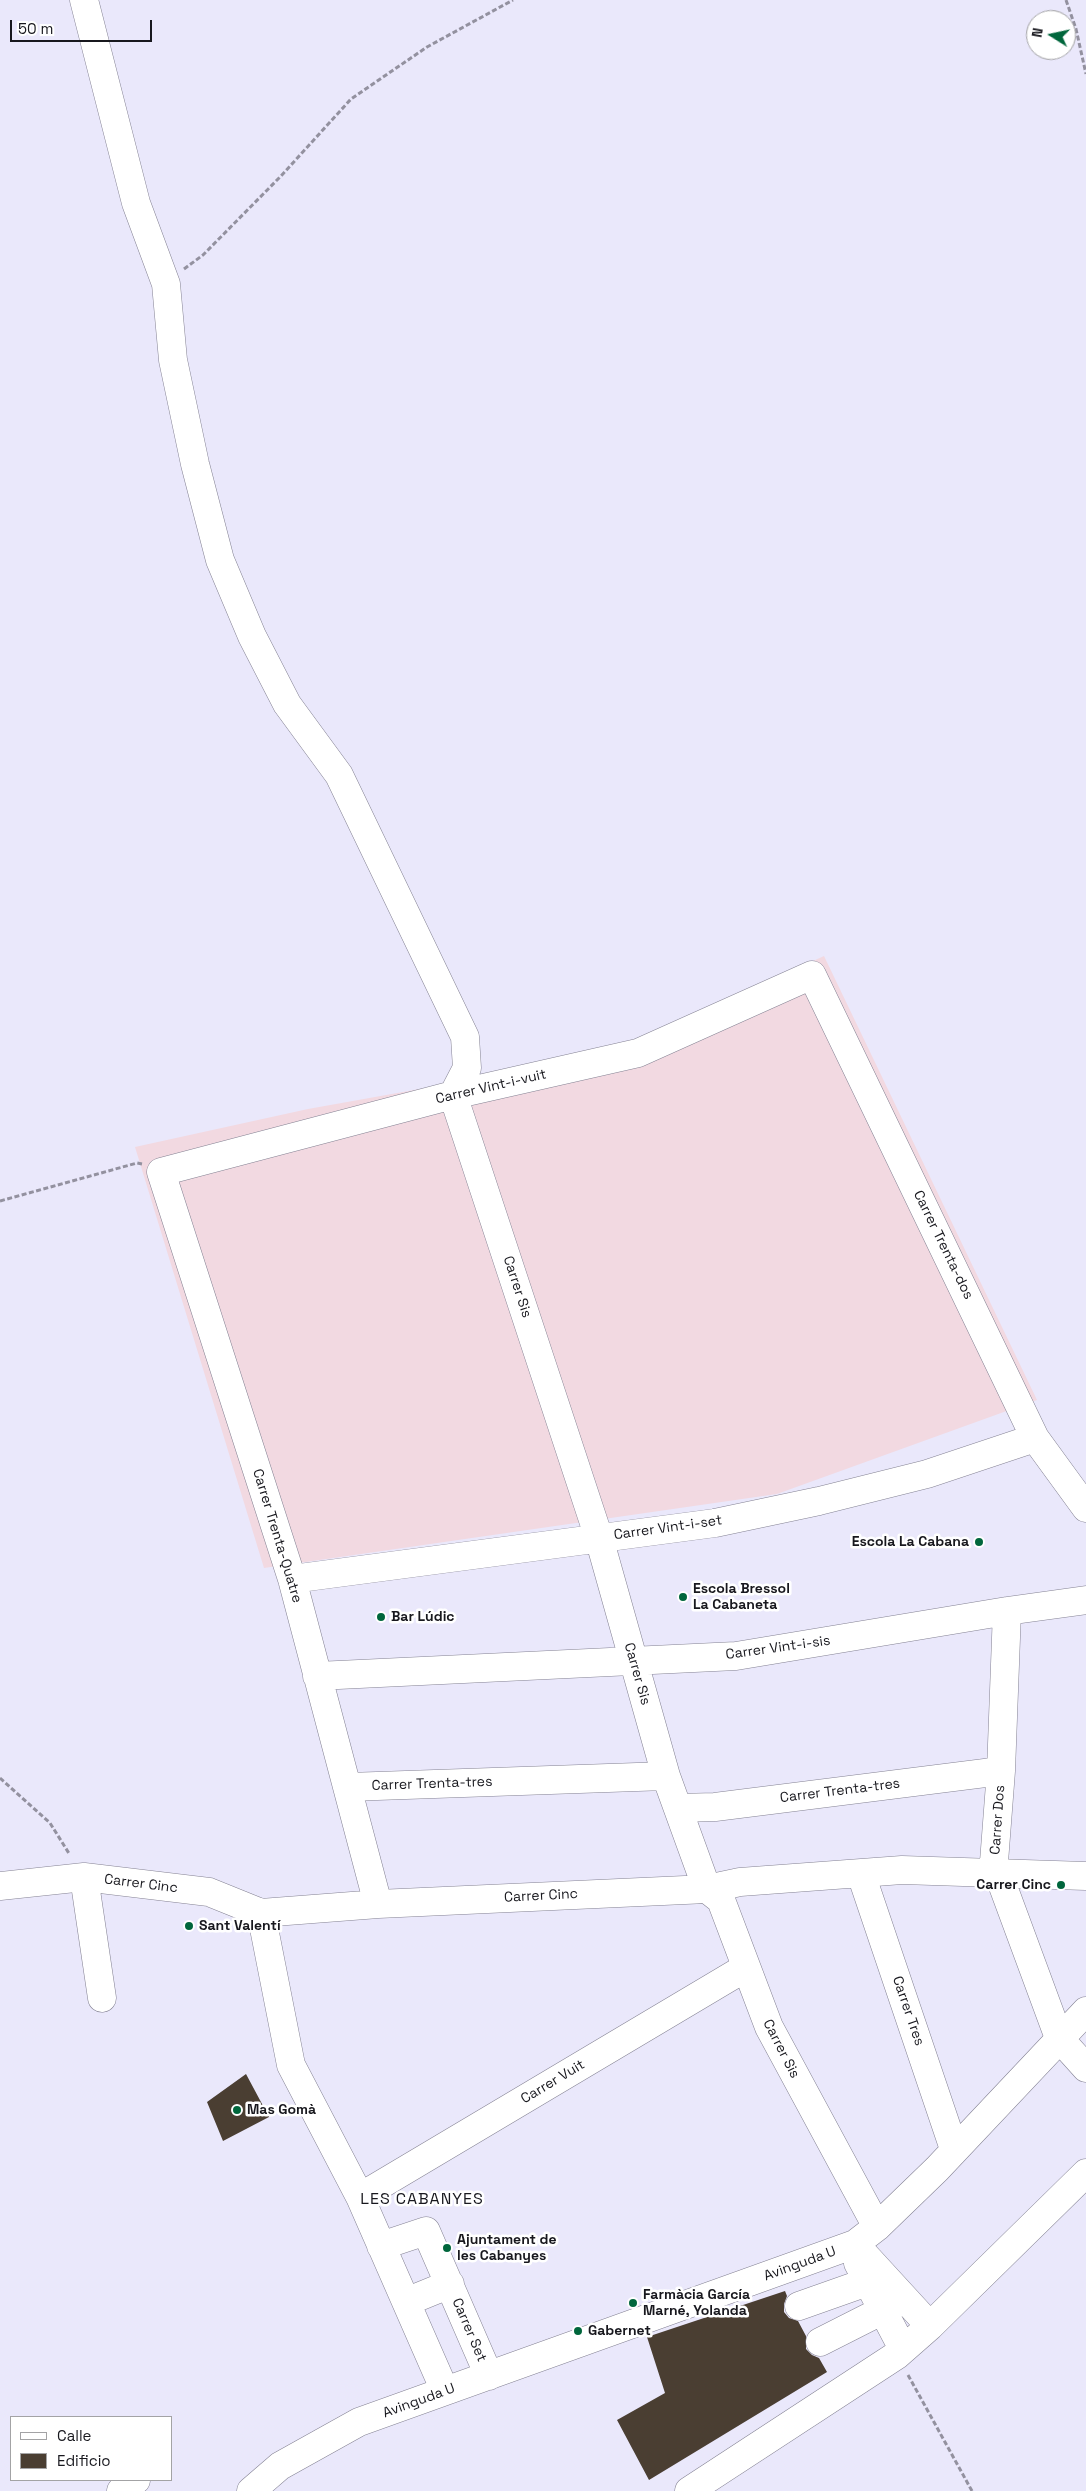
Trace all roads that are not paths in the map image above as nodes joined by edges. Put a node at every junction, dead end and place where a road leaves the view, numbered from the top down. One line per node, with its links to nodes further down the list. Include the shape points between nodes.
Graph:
1 (84, 0): 3 (street, via 136,203 166,284 173,360 220,560 252,636 287,704 339,775 465,1037 468,1068)
2 (812, 975): 3 (street, Carrer Vint-i-vuit, via 638,1053); 5 (street, Carrer Trenta-dos)
3 (453, 1095): 4 (street, Carrer Vint-i-vuit); 7 (street, Carrer Sis)
4 (161, 1172): 8 (street, Carrer Trenta-Quatre)
5 (1035, 1438): 6 (street, Carrer Trenta-dos); 7 (street, Carrer Vint-i-set, via 927,1474 819,1501 715,1523)
6 (1086, 1508)
7 (599, 1538): 8 (street, Carrer Vint-i-set); 11 (street, Carrer Sis)
8 (292, 1579): 12 (street, Carrer Trenta-Quatre)
9 (1086, 1600): 10 (street, Carrer Vint-i-sis)
10 (1007, 1611): 11 (street, Carrer Vint-i-sis, via 736,1656); 13 (street, Carrer Dos)
11 (633, 1659): 12 (street, Carrer Vint-i-sis); 14 (street, Carrer Sis)
12 (317, 1676): 15 (street, Carrer Trenta-Quatre)
13 (1001, 1771): 16 (street, Carrer Trenta-tres, via 715,1807); 17 (street, Carrer Dos, via 994,1860)
14 (666, 1776): 15 (street, Carrer Trenta-tres); 16 (street, Carrer Sis)
15 (348, 1787): 23 (street, Carrer Trenta-Quatre)
16 (678, 1808): 22 (street, Carrer Sis)
17 (1000, 1873): 18 (street, Carrer Cinc, via 902,1870); 19 (street, Carrer Cinc); 28 (street, Carrer Dos)
18 (862, 1874): 22 (street, Carrer Cinc, via 740,1882); 30 (street, Carrer Tres)
19 (1086, 1876)
20 (84, 1877): 21 (street, Carrer Cinc); 24 (street, Carrer Cinc, via 209,1892); 26 (street)
21 (0, 1886)
22 (707, 1888): 23 (street, Carrer Cinc); 25 (street, Carrer Sis, via 721,1900)
23 (378, 1904): 24 (street, Carrer Cinc)
24 (261, 1913): 32 (street, via 291,2065)
25 (745, 1968): 32 (street, Carrer Vuit); 33 (street, Carrer Sis, via 769,2027)
26 (102, 1998)
27 (1086, 2011): 28 (street, Avinguda U)
28 (1060, 2038): 29 (street, Carrer Dos); 30 (street, Avinguda U)
29 (1086, 2068)
30 (954, 2149): 33 (street, Avinguda U)
31 (1086, 2173): 41 (street)
32 (360, 2197): 35 (street)
33 (877, 2227): 34 (street, Avinguda U)
34 (854, 2244): 36 (street); 44 (street, Avinguda U)
35 (381, 2246): 37 (street, Carrer Set, via 426,2231); 38 (street)
36 (875, 2278): 39 (street); 40 (street)
37 (450, 2284): 38 (street, Carrer Set); 44 (street, Carrer Set)
38 (406, 2302): 45 (street)
39 (893, 2305): 41 (street); 42 (street); 43 (street)
40 (799, 2306)
41 (930, 2326): 43 (street)
42 (820, 2342)
43 (900, 2352): 49 (street)
44 (489, 2376): 45 (street, Avinguda U)
45 (444, 2392): 48 (street, Avinguda U, via 359,2422 318,2443 280,2466)
46 (135, 2481): 47 (street)
47 (121, 2491)
48 (251, 2491)
49 (689, 2491)

